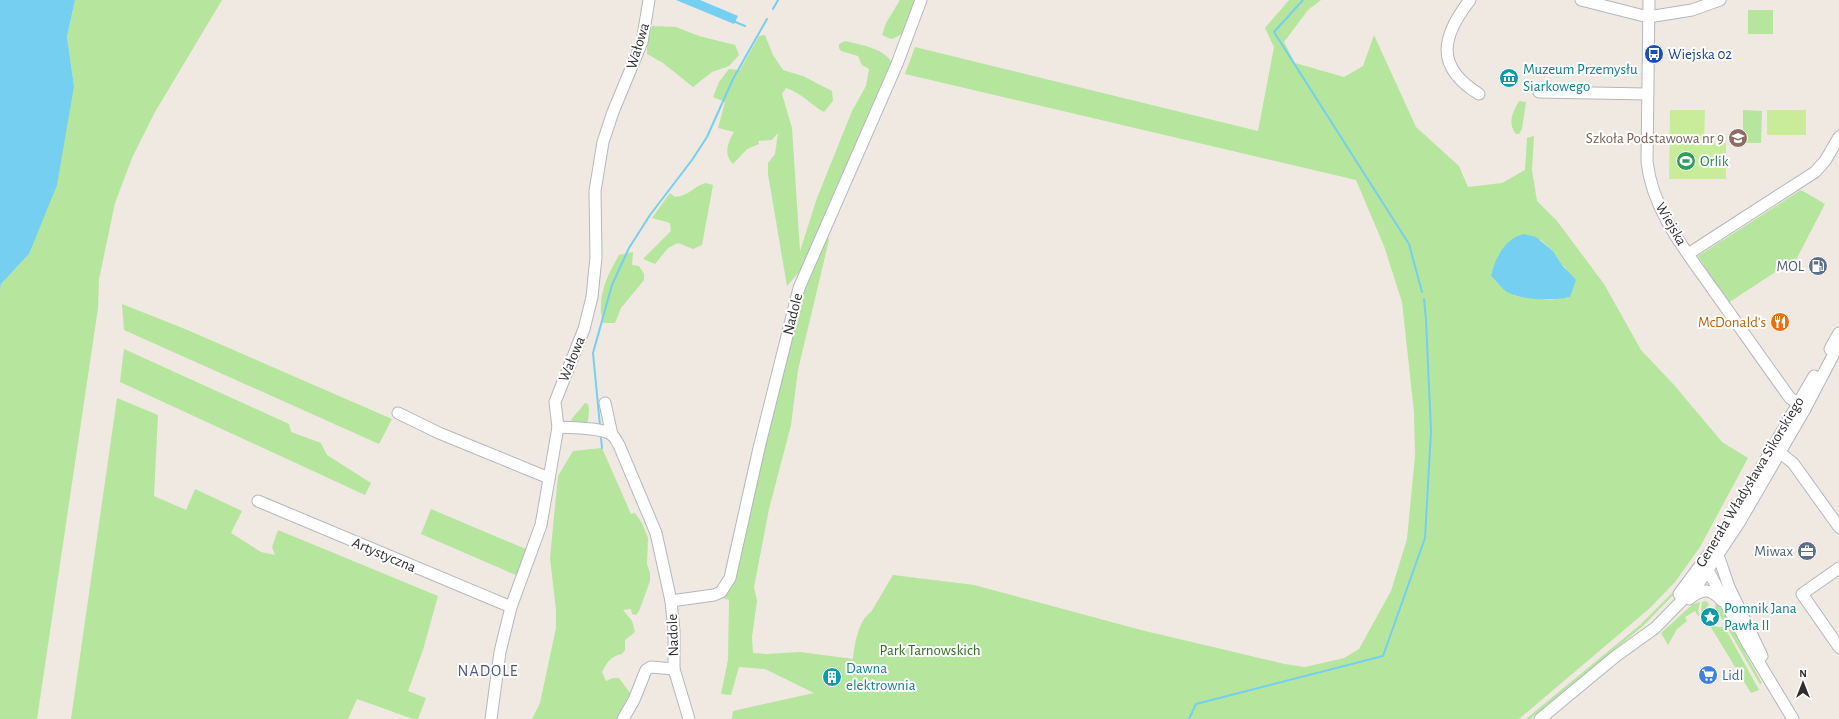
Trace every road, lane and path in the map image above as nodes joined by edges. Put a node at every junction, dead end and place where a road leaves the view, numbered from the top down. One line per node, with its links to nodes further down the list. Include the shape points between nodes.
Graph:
1 (649, 0): 18 (street, Wałowa, via 642,42 603,142 595,191 596,257 592,297 584,329 555,402)
2 (922, 0): 28 (street, Nadole, via 897,64 799,288 730,578 721,592 714,595)
3 (1470, 0): 9 (street, via 1450,30 1446,45 1455,76)
4 (1581, 0): 7 (street)
5 (1649, 0): 7 (street, Wiejska)
6 (1720, 0): 7 (street, via 1692,10)
7 (1648, 17): 10 (street, Wiejska)
8 (1539, 92): 10 (street)
9 (1479, 94)
10 (1648, 94): 12 (street, Wiejska, via 1646,146 1649,177 1664,217)
11 (1839, 137): 12 (street, via 1825,161 1815,172)
12 (1688, 254): 16 (street, Wiejska, via 1790,398)
13 (1839, 333): 16 (street, Generała Władysława Sikorskiego)
14 (1839, 344): 16 (street, Generała Władysława Sikorskiego)
15 (605, 403): 19 (street, Nadole)
16 (1801, 406): 20 (street, Generała Władysława Sikorskiego); 25 (street, Generała Władysława Sikorskiego, via 1732,518)
17 (398, 413): 21 (street, via 439,433)
18 (558, 427): 19 (street, via 592,430); 21 (street, Wałowa)
19 (612, 435): 28 (street, Nadole, via 619,445 656,533)
20 (1779, 452): 23 (street, via 1793,463); 24 (street, Generała Władysława Sikorskiego)
21 (549, 478): 30 (street, Wałowa, via 541,525)
22 (258, 501): 30 (street, Artystyczna)
23 (1839, 527)
24 (1718, 555): 25 (street, Generała Władysława Sikorskiego); 27 (street)
25 (1707, 566): 27 (street, via 1715,568); 29 (street); 31 (street, Generała Władysława Sikorskiego, via 1699,583); 33 (street, Generała Władysława Sikorskiego)
26 (1839, 568): 32 (street, via 1802,594)
27 (1729, 587): 35 (street)
28 (671, 601): 34 (street, Nadole)
29 (1726, 606): 31 (street, via 1715,593 1698,592); 35 (street)
30 (511, 607): 36 (street, Wałowa, via 499,660)
31 (1670, 614): 33 (street, Generała Władysława Sikorskiego)
32 (1839, 647)
33 (1616, 656): 39 (street, Generała Władysława Sikorskiego)
34 (674, 669): 37 (street, Nadole, via 651,667 646,670); 38 (street, Nadole)
35 (1774, 687): 40 (street)
36 (491, 719)
37 (623, 719)
38 (689, 719)
39 (1540, 719)
40 (1793, 719)

